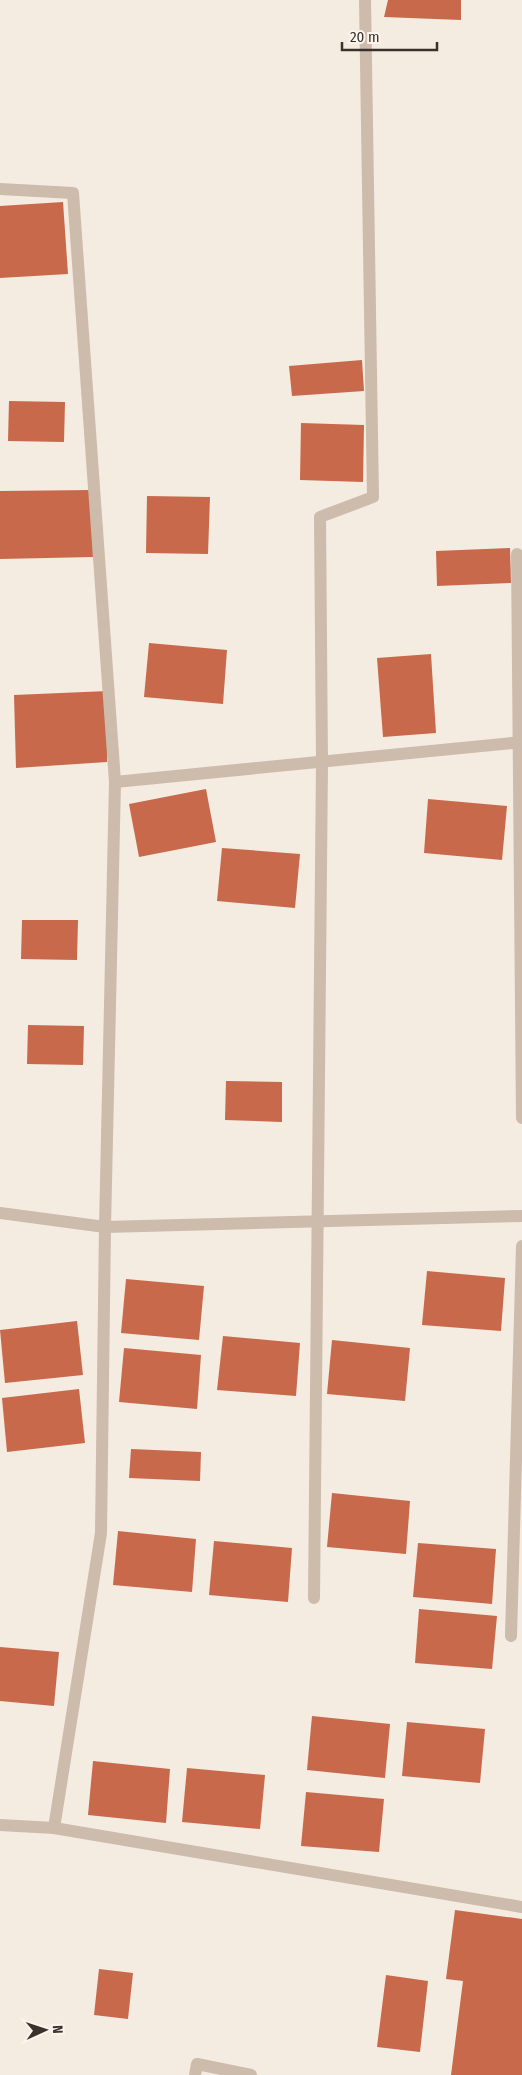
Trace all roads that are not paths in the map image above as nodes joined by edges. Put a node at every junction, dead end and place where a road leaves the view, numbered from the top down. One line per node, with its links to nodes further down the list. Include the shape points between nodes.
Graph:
1 (365, 0): 5 (street, via 373,498 320,517)
2 (0, 188): 6 (street, via 73,193)
3 (517, 554): 4 (street)
4 (520, 742): 5 (street); 7 (street)
5 (322, 763): 6 (street); 10 (street)
6 (114, 782): 11 (street)
7 (522, 1118)
8 (0, 1213): 11 (street)
9 (522, 1216): 10 (street)
10 (317, 1221): 11 (street); 13 (street)
11 (105, 1227): 16 (street, via 101,1533)
12 (522, 1246): 14 (street)
13 (314, 1598)
14 (511, 1636)
15 (0, 1825): 16 (street)
16 (54, 1828): 17 (street)
17 (522, 1907)
18 (195, 2075): 19 (street, via 197,2064)
19 (251, 2075)

